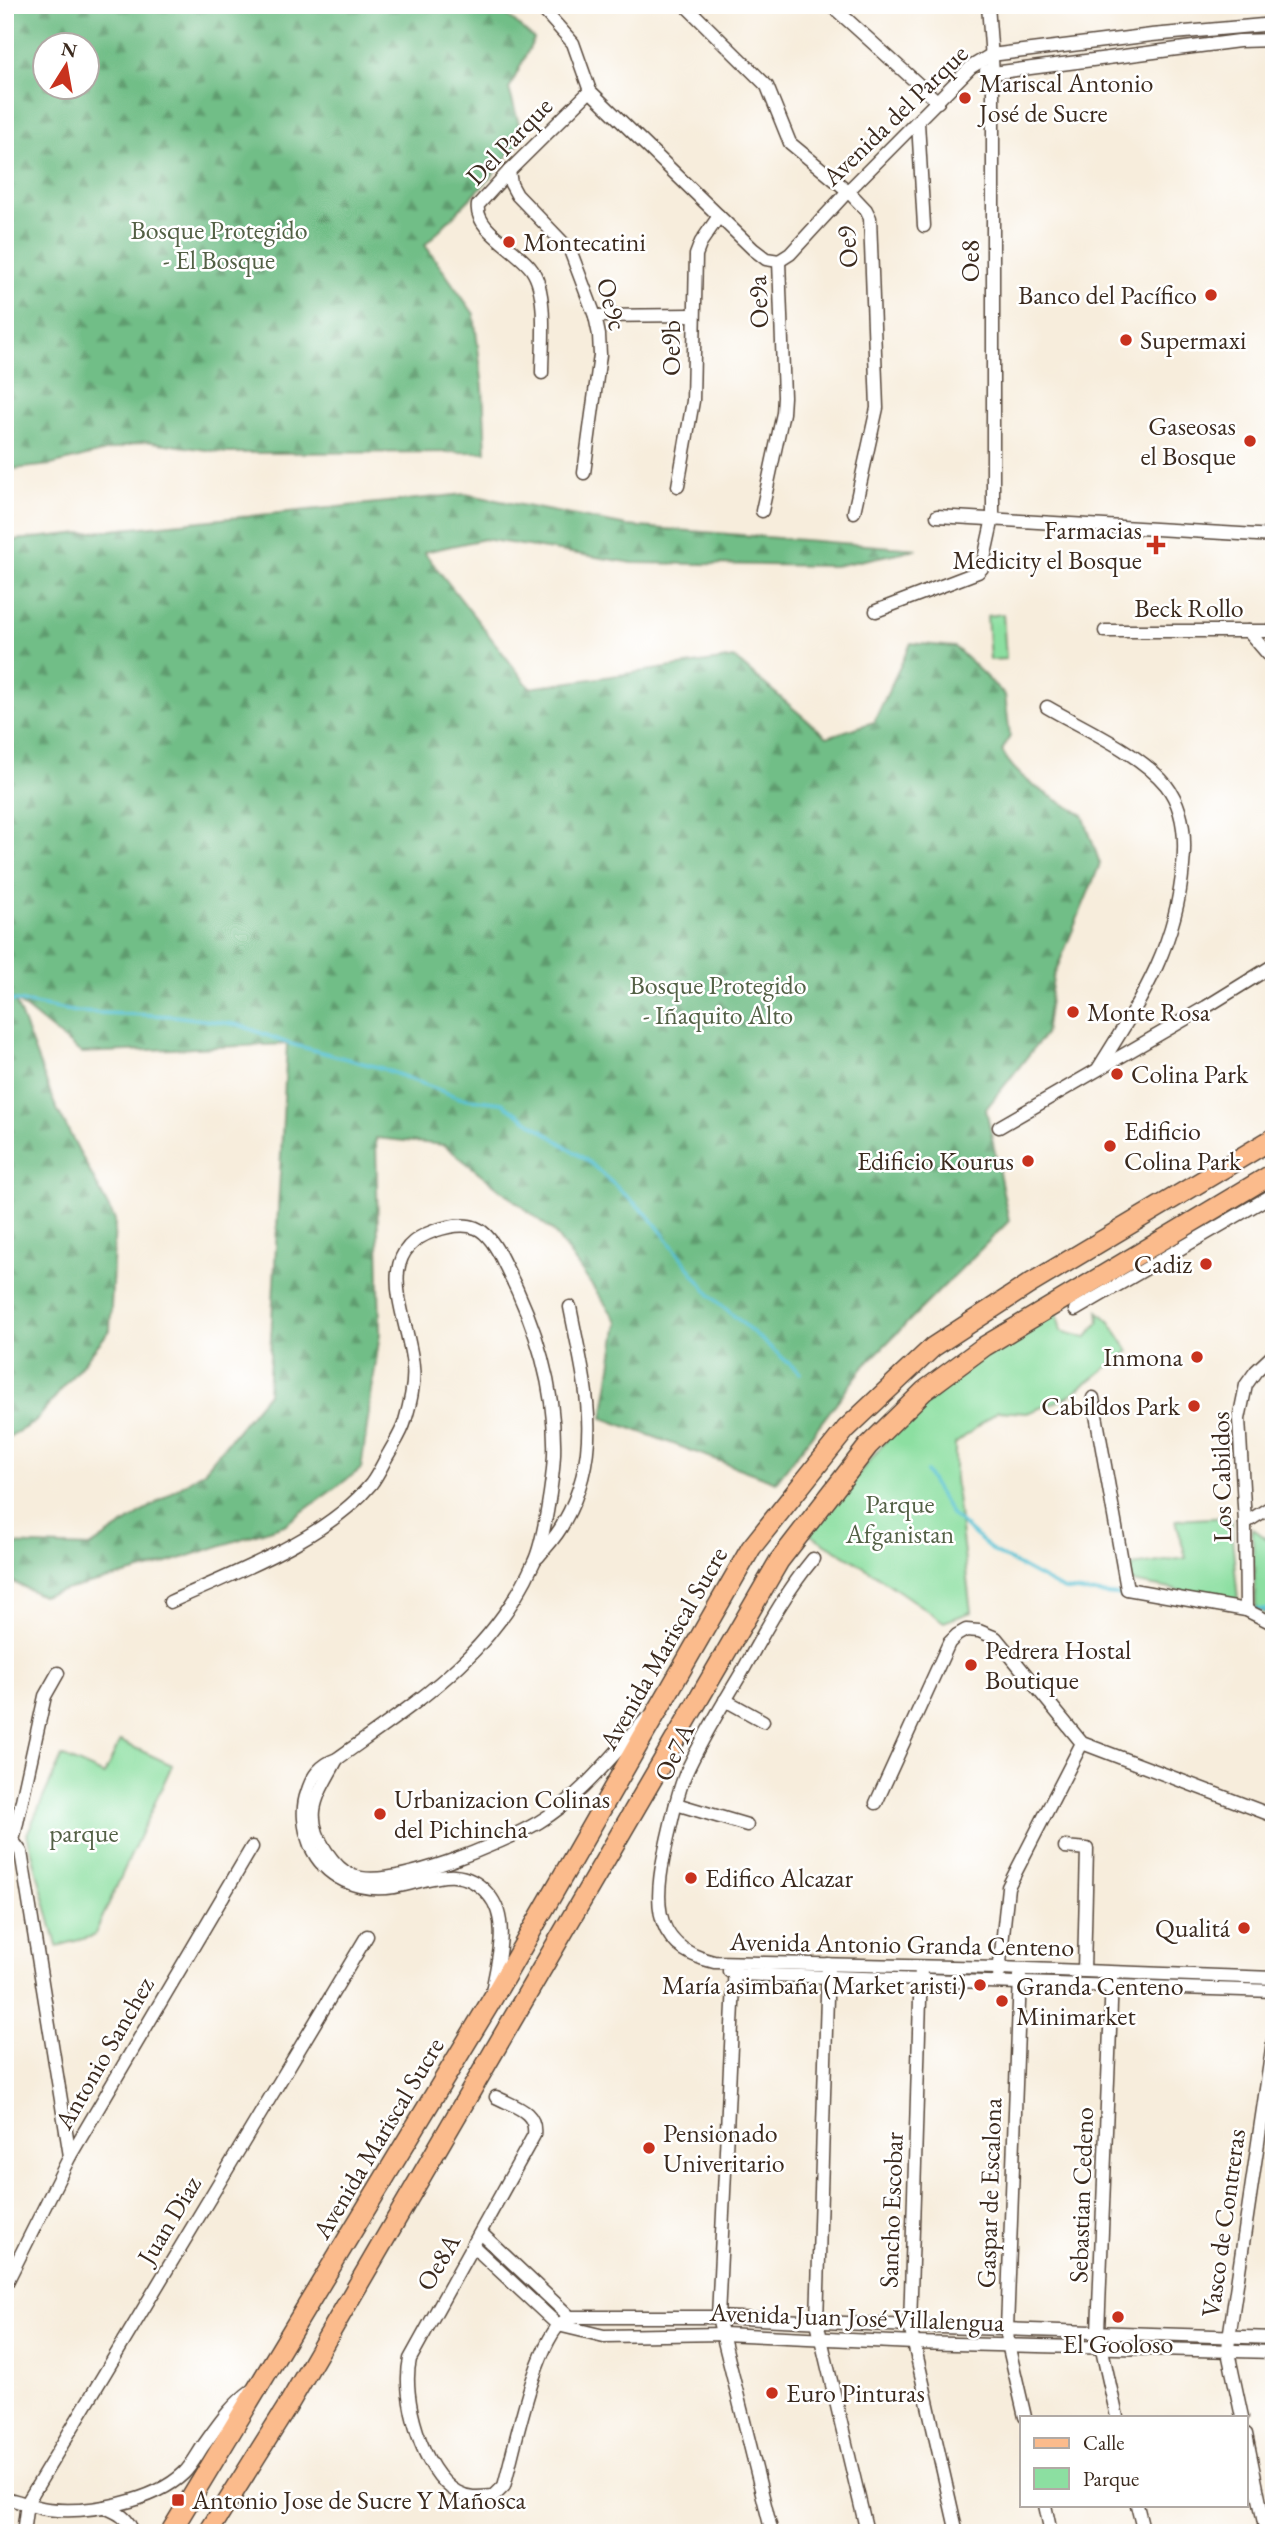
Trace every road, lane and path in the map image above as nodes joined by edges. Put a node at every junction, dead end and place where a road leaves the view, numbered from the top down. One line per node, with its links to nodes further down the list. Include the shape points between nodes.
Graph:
1 (539, 5): 10 (street, via 573,43)
2 (685, 5): 14 (street, Oe9, via 767,86 790,143)
3 (831, 5): 11 (street)
4 (988, 5): 7 (street, Oe8)
5 (1274, 24): 7 (street, Avenida del Parque)
6 (1274, 40): 9 (street, Avenida del Parque)
7 (991, 55): 8 (street, Avenida del Parque); 9 (street, Oe8)
8 (971, 68): 9 (street); 11 (street, Avenida del Parque)
9 (993, 73): 26 (street, Oe8)
10 (590, 91): 13 (street, Del Parque); 15 (street, Oe9a)
11 (938, 102): 12 (street, Avenida del Parque)
12 (918, 121): 14 (street, Avenida del Parque); 16 (street)
13 (509, 171): 19 (street, Oe9c, via 517,195 570,250); 20 (street, Del Parque, via 482,198 477,211 484,226 523,258 538,281)
14 (848, 191): 17 (street, Avenida del Parque); 24 (street, Oe9, via 866,210 870,222 877,408)
15 (719, 216): 17 (street, Oe9a, via 762,257); 18 (street, Oe9b, via 696,255)
16 (924, 226)
17 (779, 261): 23 (street, Oe9a, via 783,413)
18 (693, 315): 19 (street); 22 (street, Oe9b, via 694,401)
19 (595, 316): 21 (street, Oe9c, via 600,355)
20 (542, 373)
21 (583, 473)
22 (678, 486)
23 (762, 511)
24 (854, 512)
25 (937, 516): 26 (street)
26 (993, 518): 27 (street); 28 (street, Oe8, via 978,572)
27 (1274, 536)
28 (876, 611)
29 (1104, 631): 30 (street, Beck Rollo)
30 (1248, 631): 31 (street, Beck Rollo); 32 (street)
31 (1274, 631)
32 (1274, 661)
33 (1047, 707): 35 (street, via 1153,772 1174,797 1184,832 1180,896 1170,936 1151,981)
34 (1274, 965): 35 (street)
35 (1098, 1069): 36 (street)
36 (999, 1127)
37 (1274, 1138): 53 (main road, Avenida Mariscal Sucre, via 1028,1285 933,1347 904,1373 846,1429 751,1548)
38 (1274, 1173): 114 (main road, Avenida Mariscal Sucre, via 985,1346 924,1391 868,1446 779,1561 301,2383)
39 (1274, 1194): 41 (street)
40 (570, 1307): 47 (street, via 588,1400 587,1447 572,1506)
41 (1075, 1310)
42 (1274, 1354): 45 (street, Los Cabildos, via 1256,1371 1241,1398)
43 (1093, 1398): 49 (street, via 1127,1589)
44 (1274, 1504): 45 (street)
45 (1245, 1523): 49 (street, Los Cabildos)
46 (813, 1559): 52 (street, Oe7A, via 790,1586)
47 (536, 1560): 48 (street, via 554,1457 542,1358 500,1254 477,1228 453,1227 417,1238 399,1261 396,1284 414,1370 410,1402 404,1426 371,1483 299,1543); 56 (street, via 499,1623 474,1653)
48 (170, 1602)
49 (1246, 1610): 50 (street)
50 (1274, 1624)
51 (58, 1673): 61 (street, via 45,1696)
52 (725, 1700): 54 (street); 58 (street, Oe7A, via 684,1778)
53 (663, 1701): 56 (street, via 582,1788 541,1821 485,1848 393,1877 352,1875 333,1861 320,1842 314,1803); 77 (main road, Avenida Mariscal Sucre)
54 (763, 1721)
55 (1082, 1743): 57 (street, via 996,1638 966,1630 949,1643); 59 (street); 67 (street, via 1008,1886)
56 (337, 1759): 77 (street, via 326,1763 312,1779 305,1798 304,1821 313,1853 329,1873 371,1888 393,1888 440,1875 475,1882 496,1905 500,1923)
57 (876, 1803)
58 (676, 1804): 60 (street); 65 (street, Oe7A, via 659,1875 659,1908 666,1929 679,1946)
59 (1274, 1816)
60 (747, 1825)
61 (9, 1843): 80 (street, via 21,1852)
62 (252, 1847): 80 (street, Antonio Sanchez)
63 (1065, 1847): 70 (street, via 1087,1849)
64 (367, 1936): 106 (street, Juan Diaz)
65 (714, 1962): 66 (street, Avenida Antonio Granda Centeno)
66 (735, 1968): 69 (street, Avenida Antonio Granda Centeno); 85 (street)
67 (999, 1968): 68 (street, Avenida Antonio Granda Centeno); 71 (street, Avenida Antonio Granda Centeno); 74 (street)
68 (1021, 1969): 70 (street, Avenida Antonio Granda Centeno); 75 (street, Gaspar de Escalona)
69 (828, 1970): 71 (street, Avenida Antonio Granda Centeno); 86 (street)
70 (1084, 1971): 73 (street, Avenida Antonio Granda Centeno)
71 (920, 1973): 74 (street, Avenida Antonio Granda Centeno); 88 (street, Sancho Escobar)
72 (1274, 1978): 73 (street, Avenida Antonio Granda Centeno)
73 (1112, 1979): 75 (street, Avenida Antonio Granda Centeno); 76 (street, Avenida Antonio Granda Centeno); 90 (street, Sebastian Cedeno)
74 (999, 1982): 75 (street, Avenida Antonio Granda Centeno)
75 (1020, 1983): 89 (street, Gaspar de Escalona)
76 (1274, 1991)
77 (490, 2003): 100 (main road, Avenida Mariscal Sucre)
78 (1274, 2035): 92 (street, Vasco de Contreras)
79 (496, 2096): 81 (street, Oe8A, via 530,2115 534,2136)
80 (70, 2156): 83 (street, Antonio Sanchez)
81 (481, 2233): 82 (street, Oe8A); 84 (street)
82 (472, 2245): 87 (street, Avenida Juan José Villalengua); 87 (street, Oe8A, via 407,2372 419,2440 435,2474 457,2492 473,2498 494,2496 504,2486 538,2362)
83 (5, 2286)
84 (570, 2317): 85 (street, Avenida Juan José Villalengua); 87 (street)
85 (718, 2317): 86 (street, Avenida Juan José Villalengua); 91 (street)
86 (817, 2322): 88 (street, Avenida Juan José Villalengua); 94 (street)
87 (558, 2325): 91 (street, Avenida Juan José Villalengua, via 604,2336)
88 (910, 2326): 89 (street, Avenida Juan José Villalengua); 95 (street, Sancho Escobar)
89 (1007, 2329): 90 (street, Avenida Juan José Villalengua); 96 (street, Gaspar de Escalona)
90 (1098, 2332): 92 (street, Avenida Juan José Villalengua); 97 (street, Sebastian Cedeno)
91 (723, 2334): 94 (street, Avenida Juan José Villalengua); 115 (street)
92 (1229, 2338): 93 (street, Avenida Juan José Villalengua); 98 (street, Vasco de Contreras)
93 (1274, 2338)
94 (821, 2339): 95 (street, Avenida Juan José Villalengua); 110 (street)
95 (914, 2343): 96 (street, Avenida Juan José Villalengua); 116 (street, Sancho Escobar)
96 (1008, 2344): 97 (street, Avenida Juan José Villalengua); 101 (street, Gaspar de Escalona)
97 (1100, 2348): 98 (street, Avenida Juan José Villalengua); 102 (street, Sebastian Cedeno)
98 (1228, 2351): 99 (street, Avenida Juan José Villalengua); 103 (street, Vasco de Contreras)
99 (1274, 2352)
100 (260, 2383): 109 (street, via 239,2400 186,2471 170,2484 149,2496); 113 (main road, Avenida Mariscal Sucre)
101 (1025, 2416)
102 (1117, 2416)
103 (1242, 2416)
104 (1248, 2444): 119 (street)
105 (5, 2498): 106 (street)
106 (27, 2503): 109 (street, via 48,2509); 111 (street, Juan Diaz)
107 (1045, 2506): 117 (street)
108 (1137, 2506): 118 (street)
109 (103, 2507): 112 (street, via 128,2520)
110 (867, 2532)
111 (23, 2533)
112 (133, 2533)
113 (170, 2533)
114 (208, 2533)
115 (772, 2533)
116 (957, 2533)
117 (1051, 2533)
118 (1144, 2533)
119 (1266, 2533)

